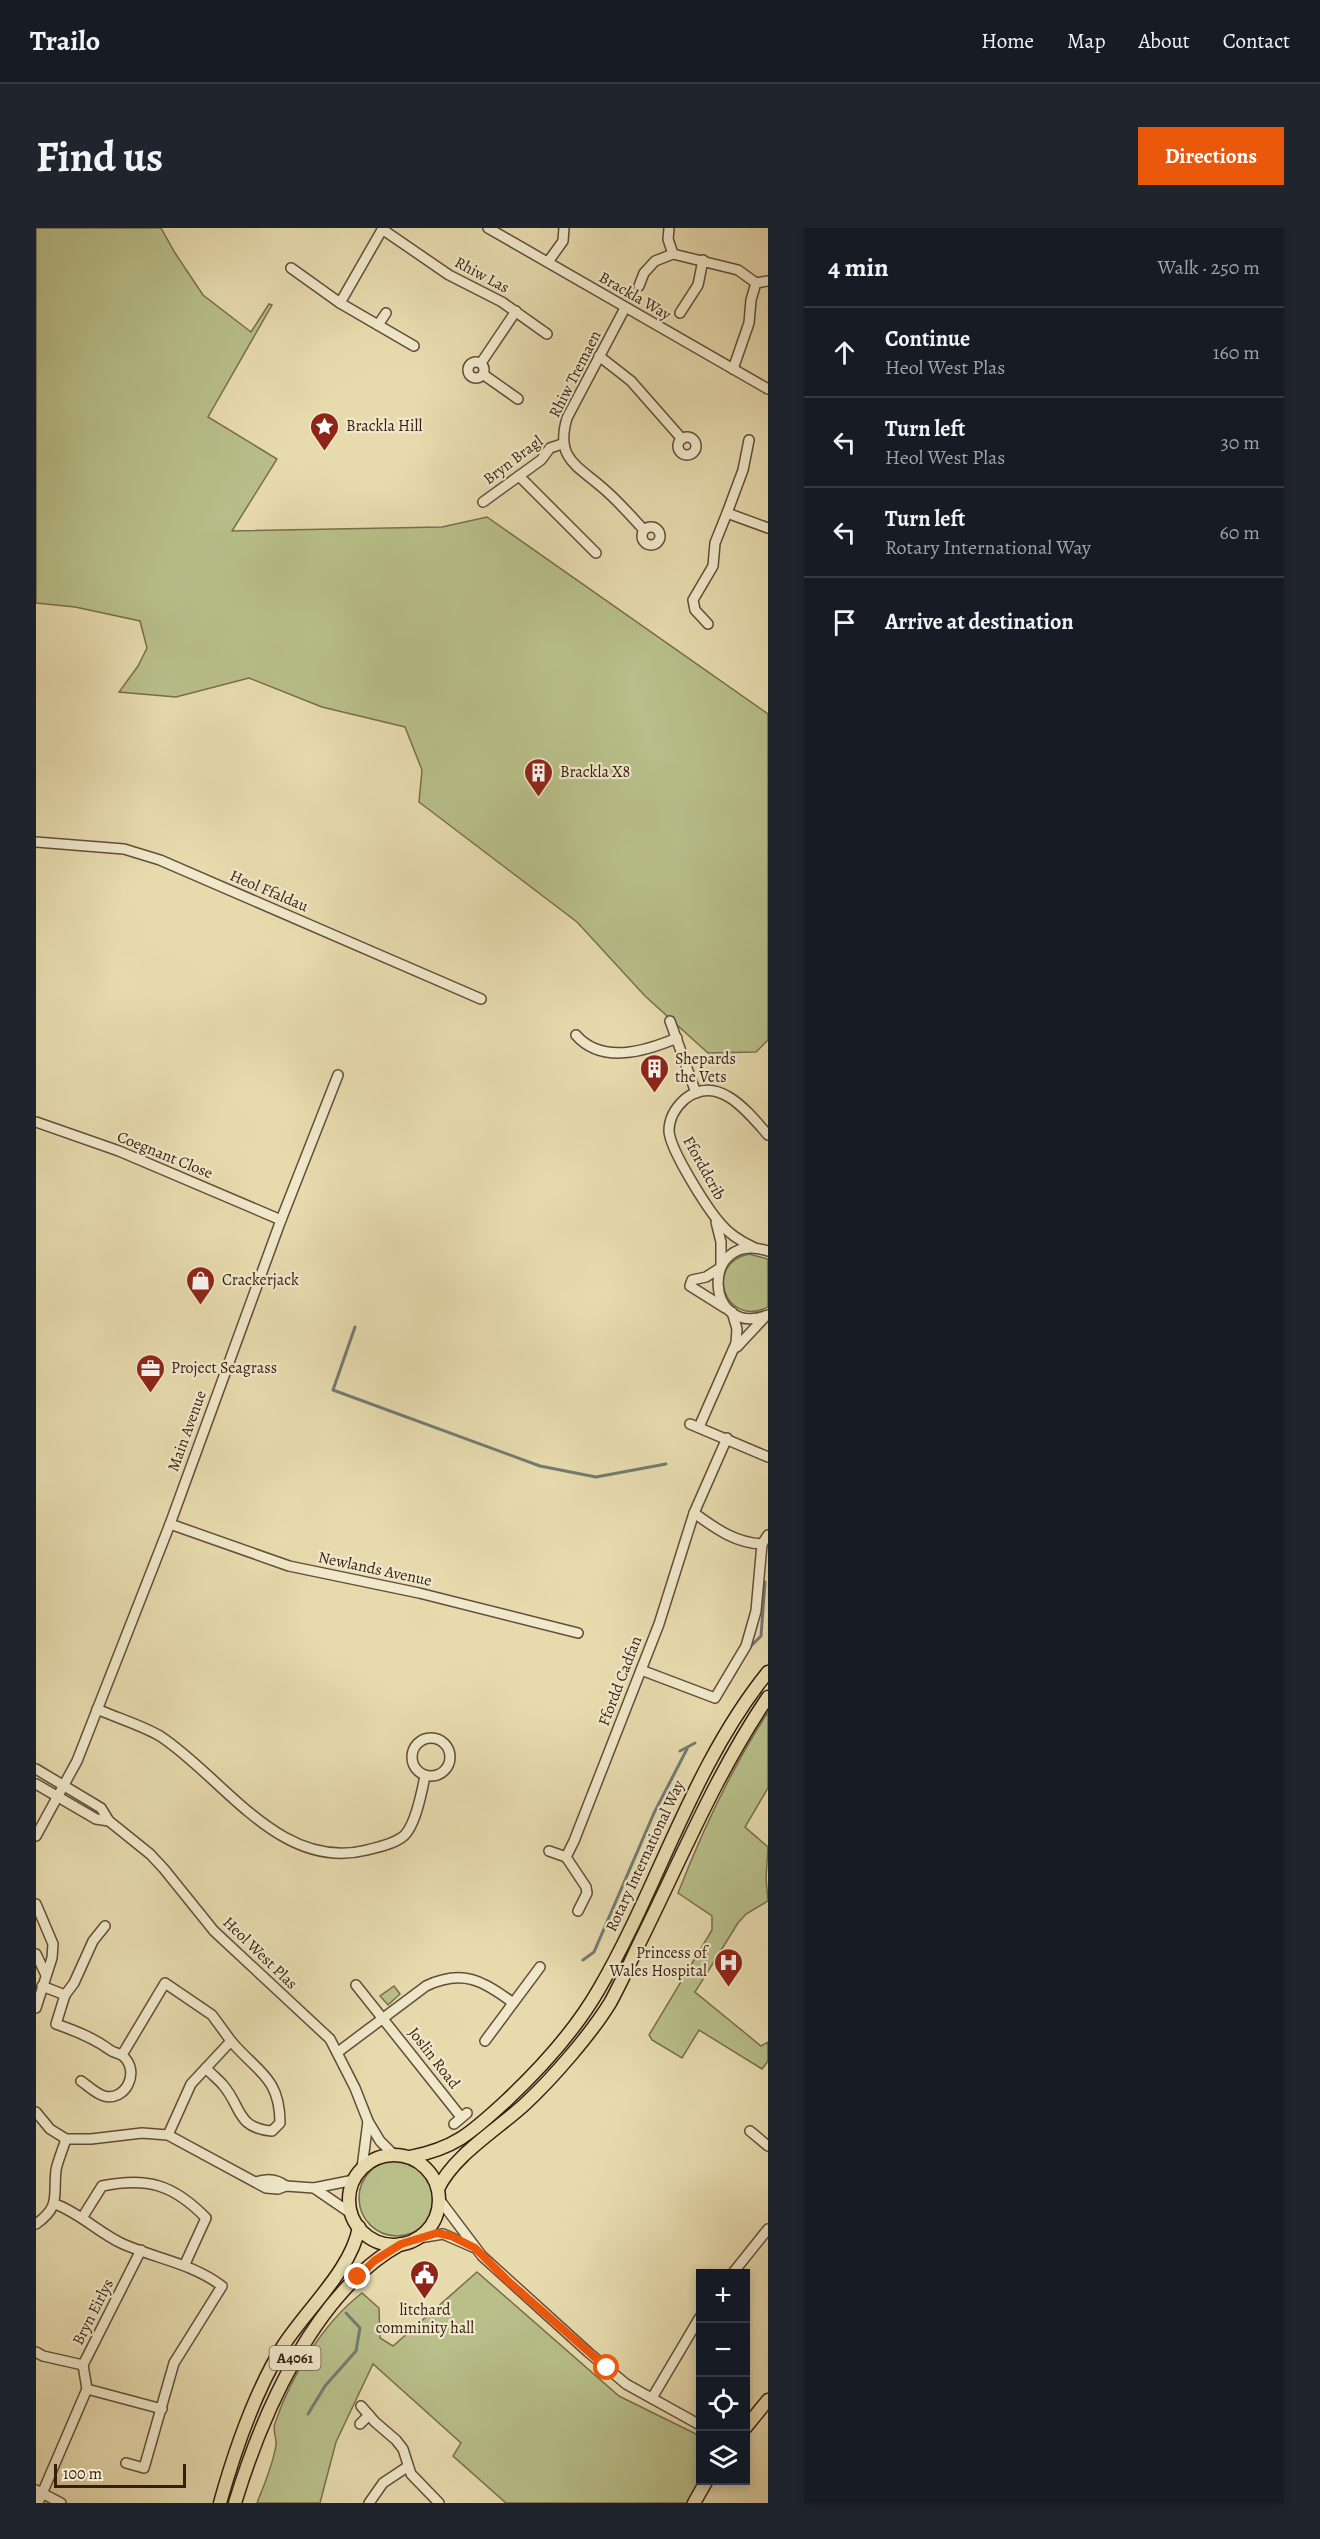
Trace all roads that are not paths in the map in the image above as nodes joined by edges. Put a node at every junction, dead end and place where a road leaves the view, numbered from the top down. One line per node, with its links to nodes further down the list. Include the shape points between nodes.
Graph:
1 (382, 228): 12 (street); 14 (street, Rhiw Las, via 449,275)
2 (488, 228): 7 (street, Brackla Way)
3 (564, 228): 7 (street, via 563,241)
4 (669, 229): 5 (street)
5 (673, 254): 6 (street); 11 (street, via 655,261)
6 (703, 260): 10 (street, via 738,270); 16 (street, via 698,285)
7 (548, 262): 13 (street, Brackla Way)
8 (291, 268): 12 (street)
9 (768, 281): 10 (street)
10 (756, 283): 22 (street, via 749,323)
11 (639, 286)
12 (340, 303): 17 (street)
13 (625, 308): 20 (street, Rhiw Tremaen); 22 (street, Brackla Way)
14 (516, 311): 18 (street, Rhiw Las, via 536,331); 21 (street)
15 (386, 313): 17 (street)
16 (680, 313)
17 (378, 325): 19 (street)
18 (547, 334)
19 (414, 346)
20 (599, 356): 26 (street, via 631,381); 28 (street, Rhiw Tremaen, via 567,418)
21 (481, 363): 23 (street); 23 (street, via 471,363 468,371 473,378)
22 (733, 369): 24 (street, Brackla Way)
23 (484, 375): 25 (street)
24 (768, 389)
25 (518, 399)
26 (682, 439)
27 (749, 440): 33 (street)
28 (562, 444): 29 (street, Bryn Bragl, via 550,448 542,460); 35 (street, Rhiw Tremaen, via 577,468)
29 (519, 476): 31 (street, Bryn Bragl); 36 (street)
30 (496, 478): 31 (street)
31 (503, 488): 32 (street, Bryn Bragl)
32 (483, 502)
33 (727, 513): 34 (street); 37 (street, via 715,543 713,566 693,600 695,610)
34 (768, 528)
35 (644, 530)
36 (596, 553)
37 (708, 624)
38 (36, 842): 39 (street, Heol Ffaldau, via 124,849 160,860)
39 (481, 999)
40 (670, 1021): 42 (street)
41 (576, 1035): 42 (street, via 590,1047 636,1053)
42 (677, 1038): 44 (street)
43 (338, 1075): 48 (street, Main Avenue)
44 (696, 1093): 46 (street, via 729,1096); 47 (street, Fforddcrib, via 675,1112 670,1139)
45 (36, 1122): 48 (street, Coegnant Close, via 118,1151)
46 (768, 1135)
47 (713, 1214): 50 (street, Fforddcrib, via 733,1236); 52 (street, Fforddcrib, via 721,1237)
48 (281, 1220): 59 (street, Main Avenue)
49 (768, 1244): 50 (street)
50 (754, 1247): 51 (street, Fforddcrib); 52 (street, via 735,1252)
51 (768, 1251)
52 (720, 1268): 53 (street, Fforddcrib, via 717,1290); 53 (street, via 693,1280 690,1286)
53 (730, 1311): 54 (street, via 747,1319); 55 (street, via 737,1335)
54 (767, 1316): 55 (street)
55 (734, 1350): 56 (street, via 695,1426)
56 (727, 1438): 57 (street); 58 (street, Ffordd Cadfan)
57 (768, 1457)
58 (694, 1513): 61 (street, via 720,1532 750,1544); 63 (street, Ffordd Cadfan)
59 (170, 1524): 62 (street, Newlands Avenue, via 290,1566); 66 (street, Main Avenue)
60 (768, 1535): 61 (street)
61 (762, 1544): 63 (street, via 756,1611 746,1646 715,1698)
62 (578, 1633)
63 (641, 1670): 75 (street, Ffordd Cadfan)
64 (768, 1672): 102 (main road, Rotary International Way, via 749,1696 704,1773 599,1990 567,2034 530,2078 471,2131 436,2152)
65 (768, 1696): 106 (main road, Rotary International Way, via 724,1768 609,2004 555,2072 451,2169)
66 (97, 1709): 68 (street, via 159,1736 273,1831 300,1846 348,1855 403,1838 410,1828); 70 (street, Main Avenue)
67 (36, 1769): 70 (street, Heol West Plas)
68 (425, 1776): 68 (street, via 443,1773 450,1762 448,1748 438,1739 422,1740 413,1750 412,1763)
69 (36, 1784): 71 (street, Heol West Plas)
70 (64, 1785): 71 (street, Main Avenue); 72 (street, Heol West Plas, via 101,1808)
71 (58, 1796): 72 (street, Heol West Plas, via 96,1819); 73 (street, Main Avenue)
72 (109, 1821): 90 (street, Heol West Plas, via 150,1854 214,1931 330,2039)
73 (36, 1836)
74 (549, 1851): 75 (street)
75 (566, 1857): 77 (street, via 586,1887)
76 (36, 1904): 81 (street, via 53,1944)
77 (578, 1911)
78 (105, 1926): 84 (street)
79 (36, 1954): 81 (street)
80 (540, 1967): 85 (street)
81 (46, 1975): 83 (street)
82 (356, 1985): 87 (street, Joslin Road)
83 (42, 1986): 84 (street); 86 (street)
84 (65, 1995): 91 (street, via 56,2024 95,2039)
85 (513, 2003): 87 (street, via 492,1987 456,1977 426,1986); 89 (street)
86 (36, 2008)
87 (384, 2018): 90 (street); 95 (street, Joslin Road)
88 (231, 2041): 91 (street, via 212,2015 165,1983); 92 (street); 92 (street, via 264,2072 280,2101 280,2123 272,2131 256,2130 240,2117 224,2086)
89 (485, 2041)
90 (338, 2052): 96 (street, Heol West Plas)
91 (122, 2055): 93 (street, via 132,2078 116,2095 104,2096)
92 (206, 2068): 98 (street, via 191,2084)
93 (81, 2081)
94 (36, 2112): 99 (street, via 50,2129)
95 (461, 2118)
96 (368, 2121): 101 (street, Heol West Plas); 103 (street, Heol West Plas)
97 (750, 2131): 100 (street)
98 (168, 2135): 99 (street, via 142,2133); 105 (street, via 256,2182 265,2179 286,2186)
99 (66, 2139): 107 (street, via 56,2170)
100 (768, 2146)
101 (393, 2154): 102 (main road); 103 (main road)
102 (410, 2157): 106 (main road, via 428,2169)
103 (363, 2168): 104 (main road)
104 (354, 2180): 105 (street); 108 (main road, via 349,2197)
105 (314, 2188): 108 (street)
106 (439, 2194): 113 (main road, via 437,2214 430,2228); 115 (street)
107 (55, 2204): 109 (street); 110 (street)
108 (352, 2214): 111 (main road)
109 (82, 2218): 116 (street, via 107,2235); 117 (street, via 102,2186 144,2181 161,2185 195,2206 206,2218)
110 (36, 2224)
111 (359, 2228): 114 (main road, via 382,2243); 137 (main road, A4061, via 353,2250 283,2347 260,2392)
112 (768, 2229): 118 (street)
113 (418, 2238): 114 (main road); 115 (street, via 443,2234)
114 (401, 2244): 138 (main road, A4061, via 358,2277 294,2360 261,2424)
115 (475, 2248): 123 (street, via 594,2358 626,2384)
116 (141, 2250): 117 (street); 121 (street, Bryn Eirlys)
117 (185, 2264): 126 (street, via 222,2286 174,2363)
118 (736, 2269)
119 (696, 2323): 123 (street)
120 (37, 2356): 121 (street)
121 (83, 2364): 122 (street, Bryn Eirlys)
122 (87, 2389): 126 (street); 134 (street)
123 (652, 2398): 128 (street)
124 (361, 2406): 127 (street)
125 (766, 2406): 129 (main road)
126 (162, 2409): 131 (street, via 144,2468)
127 (369, 2415): 130 (street); 132 (street, via 403,2449)
128 (696, 2423)
129 (750, 2423)
130 (360, 2424)
131 (126, 2463)
132 (407, 2467): 135 (street, via 383,2483); 139 (street)
133 (705, 2485): 140 (main road)
134 (39, 2496): 136 (street)
135 (370, 2502)
136 (61, 2503)
137 (220, 2503)
138 (235, 2503)
139 (439, 2503)
140 (694, 2503)

